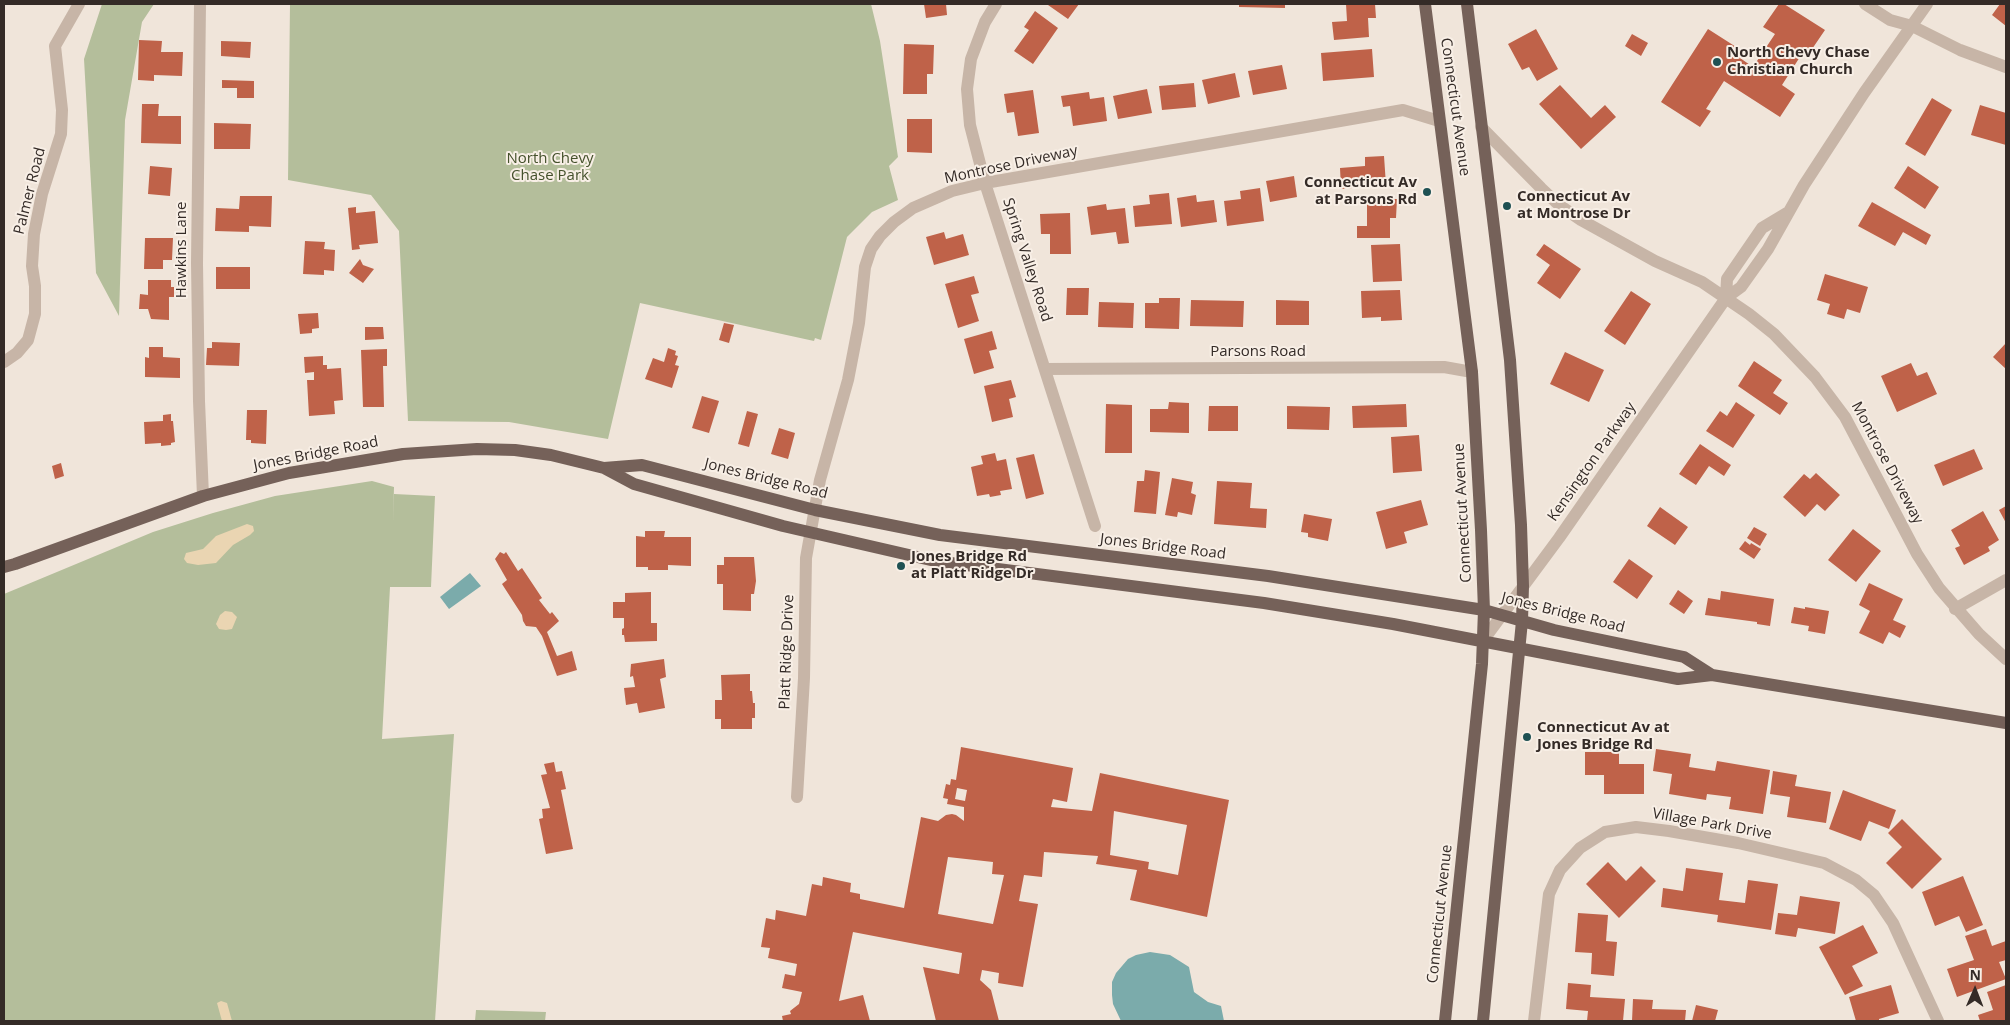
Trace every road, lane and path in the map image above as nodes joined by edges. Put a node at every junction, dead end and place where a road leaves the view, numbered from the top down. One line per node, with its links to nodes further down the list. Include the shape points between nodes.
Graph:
1 (78, 4): 14 (street, Palmer Road, via 55,46 62,110 61,134 42,194 34,234 35,314 28,340)
2 (200, 4): 18 (street, Hawkins Lane, via 197,263 198,401)
3 (996, 4): 12 (street, Spring Valley Road, via 985,22 971,59 967,89 970,125)
4 (1425, 4): 10 (main road, Connecticut Avenue)
5 (1467, 4): 11 (main road, Connecticut Avenue)
6 (1866, 4): 8 (street, via 1890,20)
7 (1927, 4): 8 (street, Kensington Parkway)
8 (1912, 26): 9 (street, via 1960,50); 13 (street, Kensington Parkway, via 1864,93 1788,212 1762,228 1727,278)
9 (2006, 67)
10 (1439, 122): 12 (street, Montrose Driveway, via 1403,110); 16 (main road, Connecticut Avenue)
11 (1481, 127): 13 (street, Montrose Driveway, via 1559,205); 25 (main road, Connecticut Avenue, via 1510,360 1522,525)
12 (985, 183): 15 (street, Spring Valley Road); 19 (street, Montrose Driveway, via 952,191 912,208 894,222 871,249 865,267 848,380 820,480)
13 (1726, 298): 25 (street, Kensington Parkway); 26 (street, Montrose Driveway, via 1774,334 1836,403 1917,554)
14 (4, 362)
15 (1045, 369): 16 (street, Parsons Road, via 1444,367); 20 (street, Spring Valley Road)
16 (1472, 372): 27 (main road, Connecticut Avenue)
17 (604, 468): 18 (main road, Jones Bridge Road, via 516,450 403,454 289,473); 19 (main road, Jones Bridge Road, via 642,465); 21 (main road, Jones Bridge Road, via 634,484)
18 (203, 496): 22 (main road, Jones Bridge Road)
19 (815, 510): 21 (street, Platt Ridge Drive); 27 (main road, Jones Bridge Road, via 940,535 1268,576)
20 (1095, 526)
21 (811, 534): 30 (main road, Jones Bridge Road, via 935,561 1264,603); 35 (street, Platt Ridge Drive, via 806,558 804,678)
22 (10, 565): 23 (main road, Jones Bridge Road)
23 (4, 572)
24 (2006, 580): 26 (street)
25 (1523, 586): 28 (street, Kensington Parkway); 29 (main road, Connecticut Avenue)
26 (1955, 609): 32 (street, Montrose Driveway)
27 (1484, 610): 28 (main road, Jones Bridge Road); 30 (main road, Connecticut Avenue)
28 (1501, 615): 29 (main road, Jones Bridge Road); 30 (street, Kensington Parkway)
29 (1522, 621): 31 (main road, Connecticut Avenue); 33 (main road, Jones Bridge Road, via 1684,657)
30 (1482, 642): 31 (main road, Jones Bridge Road); 36 (main road, Connecticut Avenue)
31 (1519, 648): 33 (main road, Jones Bridge Road, via 1678,679); 37 (main road, Connecticut Avenue)
32 (2006, 659)
33 (1712, 675): 34 (main road, Jones Bridge Road)
34 (2006, 723)
35 (797, 797)
36 (1445, 1021)
37 (1483, 1021)
38 (1534, 1021): 39 (street, Village Park Drive, via 1550,894 1560,870 1580,848 1605,832 1636,827 1738,843 1824,862 1856,880 1874,896 1894,923)
39 (1938, 1021)

